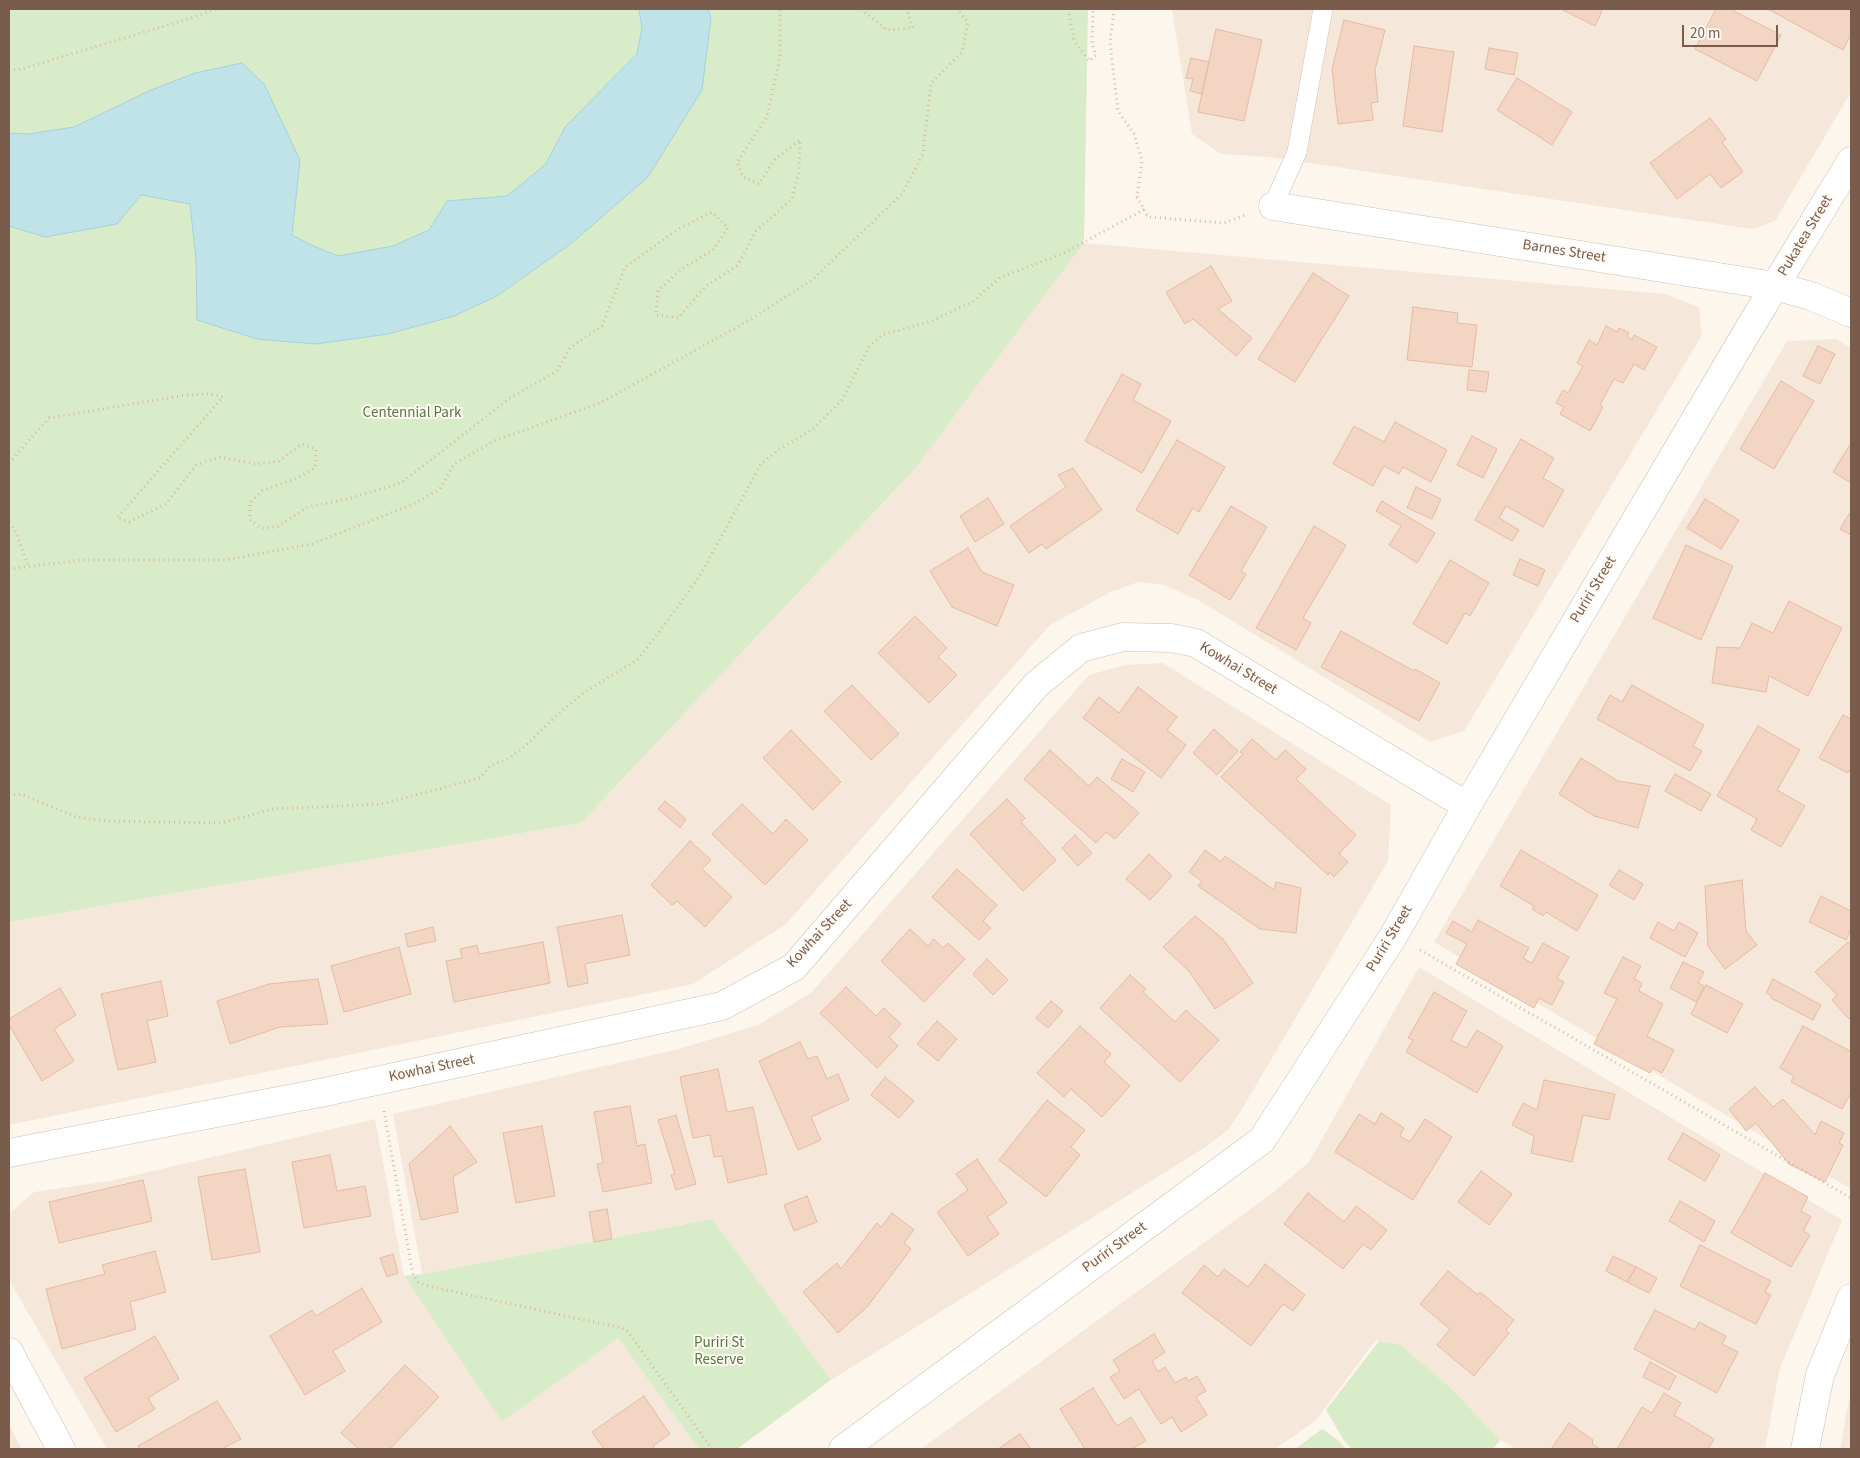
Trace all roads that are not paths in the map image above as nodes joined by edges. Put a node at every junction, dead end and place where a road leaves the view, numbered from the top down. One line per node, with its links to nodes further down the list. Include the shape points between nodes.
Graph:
1 (1323, 9): 3 (lane, via 1297,152)
2 (1851, 161): 4 (street, Pukatea Street)
3 (1273, 206): 4 (street, Barnes Street)
4 (1775, 286): 5 (street, Barnes Street, via 1811,296); 6 (street, Puriri Street)
5 (1851, 313)
6 (1467, 806): 7 (street, Kowhai Street, via 1196,643 1171,638 1123,637 1081,648 1036,685 794,967 722,1006 379,1080); 11 (street, Puriri Street, via 1394,935 1262,1140)
7 (9, 1153)
8 (1851, 1298): 12 (street, via 1820,1375)
9 (9, 1352): 10 (street)
10 (61, 1449)
11 (843, 1449)
12 (1805, 1449)

